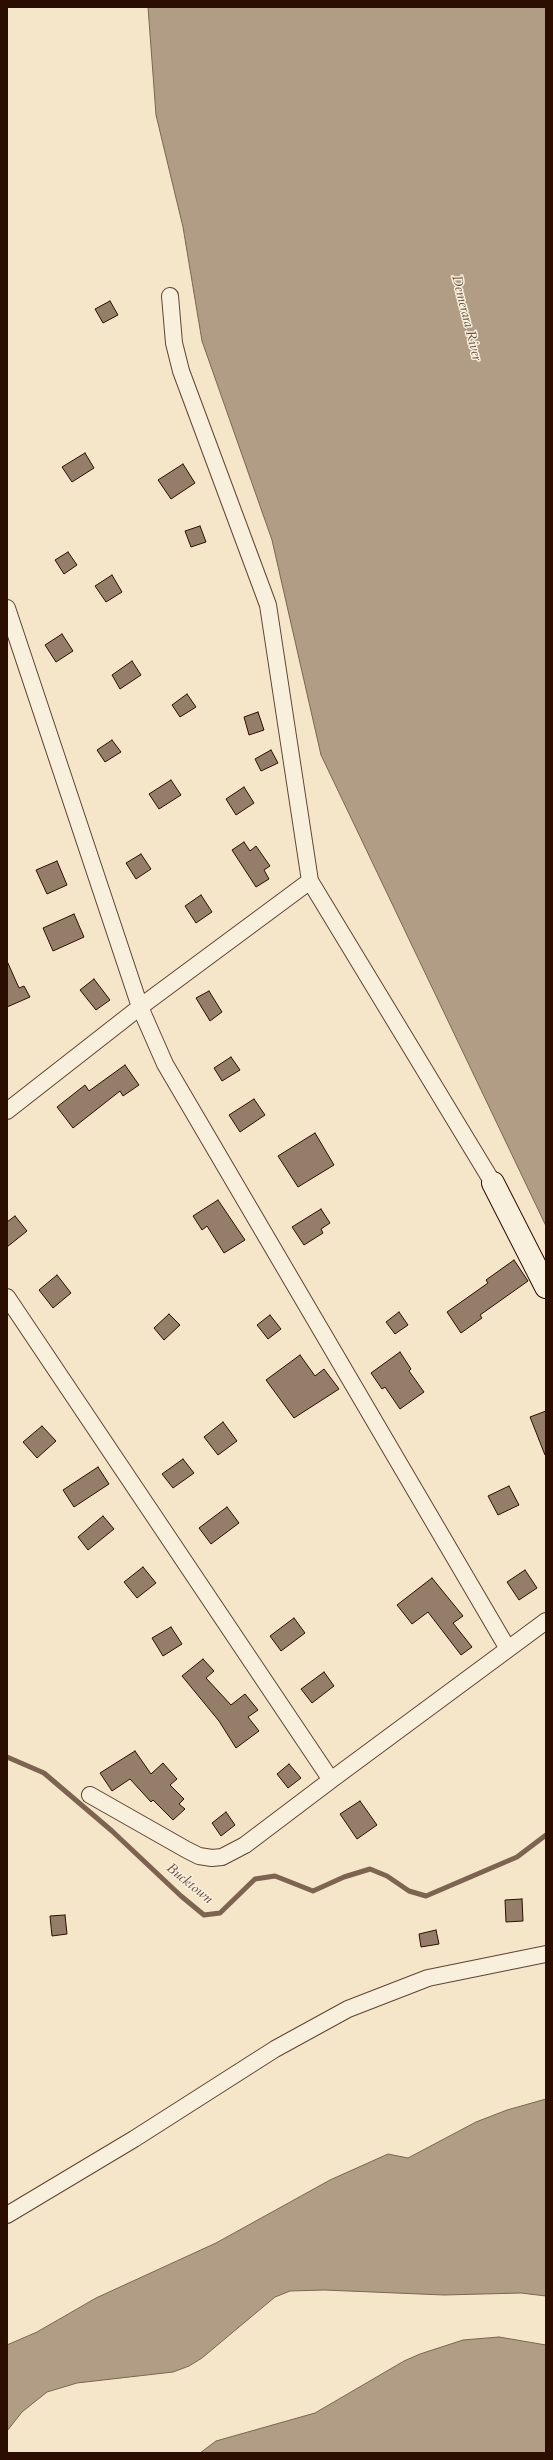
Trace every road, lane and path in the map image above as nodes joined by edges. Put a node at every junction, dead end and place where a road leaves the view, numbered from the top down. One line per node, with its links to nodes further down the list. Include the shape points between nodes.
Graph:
1 (170, 296): 3 (street, via 174,343 182,371 268,605)
2 (7, 608): 4 (street)
3 (310, 880): 4 (street); 6 (street)
4 (140, 1007): 5 (street); 10 (street, via 166,1064)
5 (7, 1111)
6 (493, 1183): 7 (street)
7 (546, 1287)
8 (7, 1297): 11 (street)
9 (546, 1621): 10 (street)
10 (508, 1649): 11 (street)
11 (331, 1780): 12 (street, via 245,1845 222,1857 212,1858 199,1856 187,1850)
12 (90, 1795)
13 (546, 1954): 14 (street, via 428,1978 348,2009 275,2049 134,2139)
14 (7, 2215)

